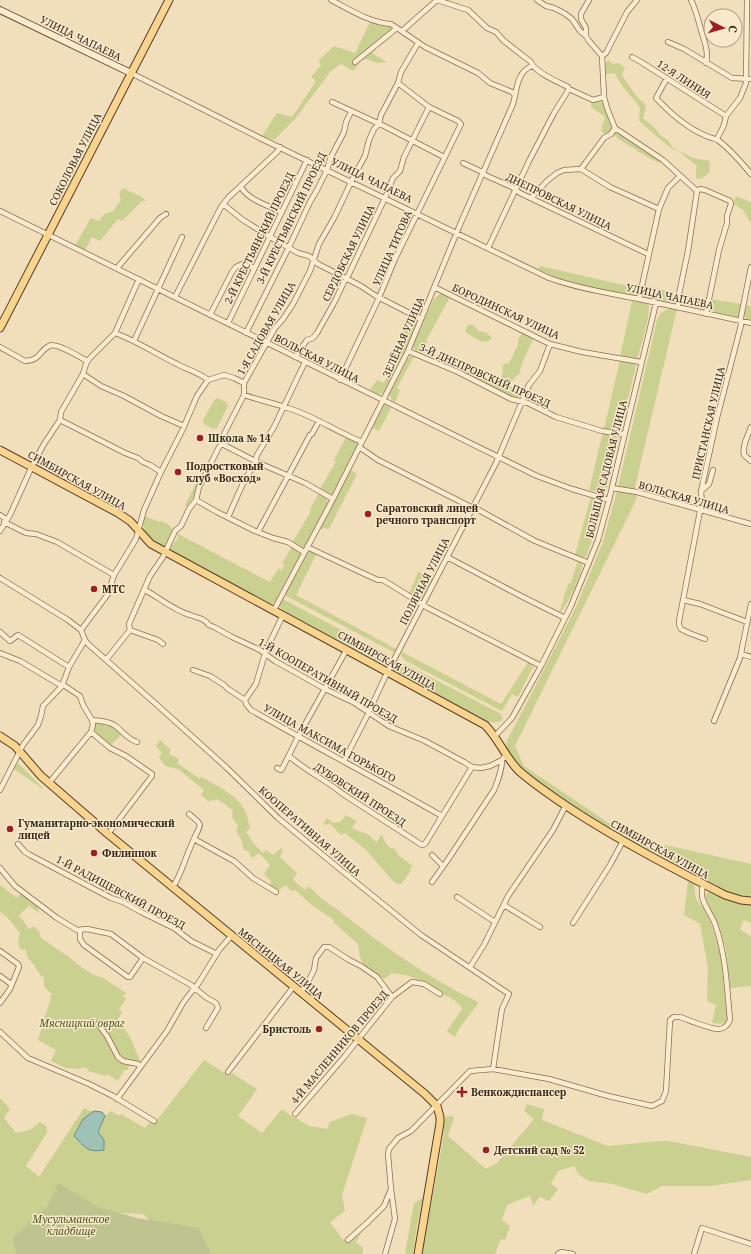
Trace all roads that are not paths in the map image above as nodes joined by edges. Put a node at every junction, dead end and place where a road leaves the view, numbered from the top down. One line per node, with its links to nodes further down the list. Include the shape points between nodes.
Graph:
1 (169, 0): 20 (main road, СОКОЛОВАЯ УЛИЦА)
2 (331, 0): 10 (street)
3 (437, 0): 11 (street); 19 (street, via 468,10 531,62)
4 (537, 0): 12 (street, via 564,13)
5 (589, 0): 12 (street, via 581,14)
6 (637, 0): 15 (street, via 627,12)
7 (691, 0): 18 (street, via 706,42)
8 (747, 0): 22 (street)
9 (0, 10): 20 (street, УЛИЦА ЧАПАЕВА)
10 (397, 28): 11 (street); 17 (street)
11 (402, 31): 14 (street)
12 (586, 36): 15 (street)
13 (668, 42): 18 (street)
14 (418, 43): 23 (street, 1-Я САДОВАЯ УЛИЦА, via 401,72); 25 (street)
15 (602, 56): 26 (street)
16 (632, 57): 21 (street, 12-Я ЛИНИЯ)
17 (355, 62)
18 (706, 63): 22 (street, via 732,78)
19 (532, 66): 24 (street); 25 (street, ЗЕЛЁНАЯ УЛИЦА, via 522,73)
20 (131, 73): 35 (street, УЛИЦА ЧАПАЕВА); 57 (main road, СОКОЛОВАЯ УЛИЦА)
21 (668, 78): 30 (street, 12-Я ЛИНИЯ); 33 (street, via 656,98 671,114 689,127)
22 (749, 79): 30 (street, via 740,98)
23 (398, 83): 28 (street); 31 (street, 1-Я САДОВАЯ УЛИЦА)
24 (569, 90): 26 (street, via 593,100); 46 (street, via 554,113)
25 (515, 95): 41 (street, ЗЕЛЁНАЯ УЛИЦА)
26 (604, 97): 32 (street)
27 (332, 102): 29 (street)
28 (429, 107): 34 (street, СЕРДОБСКАЯ УЛИЦА); 36 (street, УЛИЦА ТИТОВА, via 461,124)
29 (351, 112): 31 (street); 40 (street, 3-Й КРЕСТЬЯНСКИЙ ПРОЕЗД)
30 (726, 116): 33 (street)
31 (379, 124): 34 (street); 44 (street, 1-Я САДОВАЯ УЛИЦА, via 374,129 365,156)
32 (615, 128): 39 (street, via 604,138); 43 (street, via 662,160)
33 (717, 139): 42 (street)
34 (413, 142): 36 (street); 48 (street, СЕРДОБСКАЯ УЛИЦА)
35 (280, 147): 37 (street, УЛИЦА ЧАПАЕВА); 45 (street)
36 (444, 158): 55 (street, УЛИЦА ТИТОВА)
37 (307, 160): 40 (street, УЛИЦА ЧАПАЕВА); 53 (street, 2-Й КРЕСТЬЯНСКИЙ ПРОЕЗД)
38 (462, 163): 41 (street, ДНЕПРОВСКАЯ УЛИЦА)
39 (581, 169): 49 (street, via 557,173); 51 (street, via 619,191)
40 (327, 170): 44 (street, УЛИЦА ЧАПАЕВА); 60 (street, 3-Й КРЕСТЬЯНСКИЙ ПРОЕЗД)
41 (482, 174): 46 (street, ДНЕПРОВСКАЯ УЛИЦА); 56 (street, ЗЕЛЁНАЯ УЛИЦА)
42 (751, 174)
43 (680, 176): 47 (street); 51 (street, via 668,188)
44 (352, 182): 48 (street, УЛИЦА ЧАПАЕВА); 63 (street, 1-Я САДОВАЯ УЛИЦА, via 319,244)
45 (241, 187): 50 (street); 53 (street, via 254,198)
46 (516, 190): 49 (street, ДНЕПРОВСКАЯ УЛИЦА); 61 (street)
47 (696, 191): 75 (street); 76 (street, via 709,191 730,201)
48 (385, 198): 55 (street, УЛИЦА ЧАПАЕВА); 68 (street, СЕРДОБСКАЯ УЛИЦА)
49 (531, 198): 62 (street, ДНЕПРОВСКАЯ УЛИЦА)
50 (223, 204): 58 (street); 71 (street)
51 (659, 209): 62 (street)
52 (0, 211): 57 (street, ВОЛЬСКАЯ УЛИЦА)
53 (282, 212): 58 (street, 2-Й КРЕСТЬЯНСКИЙ ПРОЕЗД)
54 (166, 214): 65 (street)
55 (417, 214): 56 (street, УЛИЦА ЧАПАЕВА); 72 (street, УЛИЦА ТИТОВА)
56 (456, 233): 61 (street, УЛИЦА ЧАПАЕВА); 69 (street, ЗЕЛЁНАЯ УЛИЦА)
57 (47, 235): 65 (street, ВОЛЬСКАЯ УЛИЦА); 82 (main road, СОКОЛОВАЯ УЛИЦА)
58 (270, 236): 60 (street); 66 (street, 2-Й КРЕСТЬЯНСКИЙ ПРОЕЗД)
59 (182, 237): 70 (street)
60 (289, 247): 63 (street); 84 (street, 3-Й КРЕСТЬЯНСКИЙ ПРОЕЗД)
61 (488, 248): 73 (street, УЛИЦА ЧАПАЕВА, via 563,283 596,292)
62 (648, 254): 73 (street)
63 (314, 260): 68 (street); 86 (street, 1-Я САДОВАЯ УЛИЦА, via 293,304)
64 (751, 267): 79 (street, ПРИСТАНСКАЯ УЛИЦА)
65 (117, 268): 67 (street, ВОЛЬСКАЯ УЛИЦА)
66 (254, 268): 77 (street, via 242,264 236,267); 80 (street, 2-Й КРЕСТЬЯНСКИЙ ПРОЕЗД)
67 (139, 279): 70 (street, ВОЛЬСКАЯ УЛИЦА); 83 (street)
68 (346, 279): 72 (street); 90 (street, СЕРДОБСКАЯ УЛИЦА, via 317,333 307,340)
69 (434, 287): 78 (street, ЗЕЛЁНАЯ УЛИЦА); 87 (street, БОРОДИНСКАЯ УЛИЦА)
70 (158, 288): 71 (street, ВОЛЬСКАЯ УЛИЦА); 85 (street)
71 (175, 297): 77 (street, ВОЛЬСКАЯ УЛИЦА)
72 (379, 298): 78 (street); 96 (street, УЛИЦА ТИТОВА)
73 (639, 299): 74 (street, УЛИЦА ЧАПАЕВА)
74 (656, 303): 75 (street, УЛИЦА ЧАПАЕВА); 93 (street, БОЛЬШАЯ САДОВАЯ УЛИЦА)
75 (678, 307): 76 (street, УЛИЦА ЧАПАЕВА)
76 (706, 314): 79 (street, УЛИЦА ЧАПАЕВА)
77 (210, 315): 80 (street, ВОЛЬСКАЯ УЛИЦА)
78 (421, 319): 89 (street, ЗЕЛЁНАЯ УЛИЦА)
79 (741, 321): 81 (street, УЛИЦА ЧАПАЕВА); 119 (street, ПРИСТАНСКАЯ УЛИЦА)
80 (228, 323): 84 (street, ВОЛЬСКАЯ УЛИЦА)
81 (751, 323)
82 (0, 328)
83 (115, 333): 85 (street); 91 (street)
84 (246, 333): 86 (street, ВОЛЬСКАЯ УЛИЦА)
85 (134, 341): 95 (street)
86 (267, 343): 90 (street, ВОЛЬСКАЯ УЛИЦА); 97 (street, 1-Я САДОВАЯ УЛИЦА)
87 (550, 344): 93 (street, БОРОДИНСКАЯ УЛИЦА); 100 (street, ПОЛЯРНАЯ УЛИЦА, via 544,363 529,385)
88 (0, 347): 91 (street, via 28,361 38,358 53,345)
89 (408, 351): 99 (street, ЗЕЛЁНАЯ УЛИЦА); 100 (street, 3-Й ДНЕПРОВСКИЙ ПРОЕЗД, via 458,372 511,399)
90 (295, 357): 92 (street, ВОЛЬСКАЯ УЛИЦА)
91 (87, 361): 94 (street)
92 (305, 362): 96 (street, ВОЛЬСКАЯ УЛИЦА); 101 (street)
93 (641, 362): 106 (street, БОЛЬШАЯ САДОВАЯ УЛИЦА)
94 (83, 374): 102 (street, via 61,412); 104 (street)
95 (208, 380): 97 (street, via 224,375); 104 (street, via 197,396)
96 (340, 380): 99 (street, ВОЛЬСКАЯ УЛИЦА)
97 (244, 383): 98 (street, 1-Я САДОВАЯ УЛИЦА)
98 (244, 395): 101 (street); 108 (street, 1-Я САДОВАЯ УЛИЦА, via 222,438)
99 (383, 400): 107 (street, ЗЕЛЁНАЯ УЛИЦА); 111 (street, ВОЛЬСКАЯ УЛИЦА)
100 (523, 402): 106 (street, 3-Й ДНЕПРОВСКИЙ ПРОЕЗД, via 556,417 602,431); 111 (street, ПОЛЯРНАЯ УЛИЦА)
101 (283, 406): 103 (street); 112 (street)
102 (60, 420): 114 (street); 116 (street)
103 (319, 421): 107 (street); 117 (street)
104 (184, 426): 116 (street)
105 (751, 427): 113 (street, via 743,451)
106 (624, 434): 118 (street, БОЛЬШАЯ САДОВАЯ УЛИЦА)
107 (362, 442): 109 (street, ЗЕЛЁНАЯ УЛИЦА)
108 (222, 444): 112 (street); 121 (street, 1-Я САДОВАЯ УЛИЦА, via 199,487)
109 (359, 447): 120 (street, ЗЕЛЁНАЯ УЛИЦА); 123 (street, via 378,460)
110 (0, 450): 114 (main road, СИМБИРСКАЯ УЛИЦА)
111 (499, 456): 122 (street, ВОЛЬСКАЯ УЛИЦА, via 537,476); 123 (street, ПОЛЯРНАЯ УЛИЦА)
112 (256, 461): 117 (street); 126 (street)
113 (751, 461)
114 (32, 466): 127 (street); 129 (main road, СИМБИРСКАЯ УЛИЦА, via 118,513)
115 (713, 470): 119 (street, via 709,484)
116 (161, 472): 129 (street)
117 (289, 475): 120 (street); 131 (street)
118 (612, 488): 122 (street, БОЛЬШАЯ САДОВАЯ УЛИЦА); 124 (street, ВОЛЬСКАЯ УЛИЦА, via 637,492 694,507)
119 (701, 491): 124 (street, ПРИСТАНСКАЯ УЛИЦА)
120 (333, 499): 132 (street, ЗЕЛЁНАЯ УЛИЦА)
121 (196, 500): 126 (street); 133 (street, 1-Я САДОВАЯ УЛИЦА, via 189,508 181,526 175,531)
122 (609, 500): 135 (street, БОЛЬШАЯ САДОВАЯ УЛИЦА)
123 (472, 507): 134 (street, ПОЛЯРНАЯ УЛИЦА); 135 (street, via 534,541)
124 (700, 511): 128 (street, ВОЛЬСКАЯ УЛИЦА); 141 (street, ПРИСТАНСКАЯ УЛИЦА)
125 (0, 515): 127 (street)
126 (228, 517): 131 (street)
127 (5, 521): 130 (street); 136 (street, via 26,533 57,542)
128 (751, 524)
129 (138, 530): 133 (main road, СИМБИРСКАЯ УЛИЦА, via 151,544); 136 (street, via 136,539)
130 (0, 531)
131 (258, 532): 132 (street)
132 (305, 550): 143 (street, via 383,580); 144 (street, ЗЕЛЁНАЯ УЛИЦА)
133 (166, 552): 139 (street, 1-Я САДОВАЯ УЛИЦА, via 150,576); 144 (main road, СИМБИРСКАЯ УЛИЦА)
134 (447, 557): 143 (street, ПОЛЯРНАЯ УЛИЦА); 146 (street)
135 (589, 563): 146 (street, БОЛЬШАЯ САДОВАЯ УЛИЦА)
136 (114, 575): 138 (street)
137 (0, 578): 148 (street, via 51,608)
138 (110, 588)
139 (145, 590): 149 (street, 1-Я САДОВАЯ УЛИЦА, via 129,624); 156 (street, 1-Й КООПЕРАТИВНЫЙ ПРОЕЗД, via 169,606 206,621 209,625)
140 (108, 594): 148 (street)
141 (683, 600): 147 (street); 151 (street, ПРИСТАНСКАЯ УЛИЦА, via 678,625)
142 (751, 604): 147 (street)
143 (423, 605): 160 (street); 163 (street, ПОЛЯРНАЯ УЛИЦА)
144 (274, 610): 145 (main road, СИМБИРСКАЯ УЛИЦА)
145 (283, 615): 154 (main road, СИМБИРСКАЯ УЛИЦА); 156 (street)
146 (565, 618): 160 (street, БОЛЬШАЯ САДОВАЯ УЛИЦА)
147 (747, 622): 157 (street)
148 (81, 630): 152 (street)
149 (130, 630): 153 (street); 159 (street, 1-Я САДОВАЯ УЛИЦА)
150 (0, 632): 161 (street, via 10,641 18,635)
151 (705, 639)
152 (84, 640): 159 (street, КООПЕРАТИВНАЯ УЛИЦА); 161 (street)
153 (163, 644)
154 (347, 650): 163 (main road, СИМБИРСКАЯ УЛИЦА); 165 (street)
155 (0, 653): 164 (street, via 20,661)
156 (265, 653): 165 (street, 1-Й КООПЕРАТИВНЫЙ ПРОЕЗД); 166 (street, via 256,684)
157 (741, 654): 158 (street); 169 (street)
158 (751, 657)
159 (106, 660): 208 (street, КООПЕРАТИВНАЯ УЛИЦА, via 278,818 421,935)
160 (541, 666): 172 (street, БОЛЬШАЯ САДОВАЯ УЛИЦА, via 512,718)
161 (69, 667): 164 (street)
162 (193, 670): 166 (street, УЛИЦА МАКСИМА ГОРЬКОГО, via 210,676)
163 (388, 672): 167 (street, ПОЛЯРНАЯ УЛИЦА); 172 (main road, СИМБИРСКАЯ УЛИЦА, via 485,725)
164 (62, 685): 168 (street, via 80,696); 175 (street, via 49,698 38,725)
165 (325, 689): 167 (street, 1-Й КООПЕРАТИВНЫЙ ПРОЕЗД); 173 (street)
166 (245, 700): 173 (street, УЛИЦА МАКСИМА ГОРЬКОГО, via 251,710)
167 (369, 713): 178 (street, ПОЛЯРНАЯ УЛИЦА); 179 (street, 1-Й КООПЕРАТИВНЫЙ ПРОЕЗД, via 389,726)
168 (92, 720): 170 (street); 174 (street, via 114,725)
169 (714, 721)
170 (90, 732): 181 (street); 186 (street, via 110,748 152,774)
171 (0, 736): 175 (main road, МЯСНИЦКАЯ УЛИЦА, via 12,743)
172 (495, 736): 177 (main road, СИМБИРСКАЯ УЛИЦА)
173 (298, 737): 176 (street); 178 (street, УЛИЦА МАКСИМА ГОРЬКОГО)
174 (137, 742)
175 (20, 752): 181 (main road, МЯСНИЦКАЯ УЛИЦА); 182 (street)
176 (289, 756): 180 (street, via 282,769); 185 (street, ДУБОВСКИЙ ПРОЕЗД, via 312,774 422,845)
177 (504, 758): 179 (street, via 490,766); 183 (main road, СИМБИРСКАЯ УЛИЦА); 191 (street, via 494,790)
178 (344, 761): 185 (street, УЛИЦА МАКСИМА ГОРЬКОГО)
179 (472, 767): 185 (street)
180 (277, 768)
181 (49, 784): 186 (main road, МЯСНИЦКАЯ УЛИЦА)
182 (1, 788)
183 (566, 806): 188 (main road, СИМБИРСКАЯ УЛИЦА); 199 (street)
184 (189, 814): 187 (street, via 201,826)
185 (442, 816)
186 (108, 834): 195 (main road, МЯСНИЦКАЯ УЛИЦА)
187 (194, 839): 195 (street); 196 (street, via 234,861 253,878)
188 (623, 841): 194 (main road, СИМБИРСКАЯ УЛИЦА); 201 (street)
189 (18, 844): 206 (street, 1-Й РАДИЩЕВСКИЙ ПРОЕЗД, via 30,855 174,928 191,941)
190 (432, 855): 191 (street)
191 (443, 866): 193 (street)
192 (0, 868): 203 (street, via 15,886 57,918)
193 (432, 882)
194 (704, 884): 198 (main road, СИМБИРСКАЯ УЛИЦА, via 725,895); 222 (street, via 701,891 703,902 716,925 723,951 730,1020 724,1028 717,1029 680,1017 670,1020 666,1091 662,1101 652,1106 549,1079)
195 (172, 887): 204 (main road, МЯСНИЦКАЯ УЛИЦА)
196 (276, 892)
197 (458, 897): 200 (street)
198 (751, 901)
199 (504, 905): 200 (street); 202 (street)
200 (495, 922): 208 (street)
201 (573, 923)
202 (540, 927)
203 (80, 930): 207 (street, via 111,934); 207 (street, via 80,939 84,945 128,977)
204 (232, 935): 206 (street); 211 (main road, МЯСНИЦКАЯ УЛИЦА)
205 (0, 951): 210 (street, via 18,964 19,968)
206 (217, 954): 212 (street)
207 (143, 958): 212 (street)
208 (470, 967): 222 (street, КООПЕРАТИВНАЯ УЛИЦА, via 509,994 502,1009)
209 (0, 976): 210 (street)
210 (11, 984): 216 (street)
211 (294, 986): 213 (main road, МЯСНИЦКАЯ УЛИЦА); 223 (street)
212 (195, 988): 218 (street, via 216,1003 218,1008); 221 (street)
213 (300, 992): 215 (street, via 314,970 316,958 328,947 377,977); 220 (main road, МЯСНИЦКАЯ УЛИЦА)
214 (440, 994): 215 (street, 4-Й МАСЛЕННИКОВ ПРОЕЗД, via 424,984 412,982)
215 (392, 997): 220 (street, 4-Й МАСЛЕННИКОВ ПРОЕЗД)
216 (0, 1003)
217 (98, 1024): 221 (street, via 123,1062)
218 (206, 1028)
219 (0, 1032): 224 (street, via 28,1058)
220 (359, 1038): 225 (main road, МЯСНИЦКАЯ УЛИЦА); 226 (street, 4-Й МАСЛЕННИКОВ ПРОЕЗД)
221 (140, 1066): 224 (street)
222 (493, 1069): 225 (street, via 470,1071)
223 (228, 1072)
224 (116, 1099): 227 (street)
225 (437, 1106): 228 (street, via 411,1132 398,1138 389,1149); 233 (main road, via 440,1123)
226 (295, 1114)
227 (154, 1121)
228 (391, 1189): 229 (street, via 384,1206); 232 (street, via 395,1218)
229 (348, 1240)
230 (751, 1244): 235 (street, via 702,1228)
231 (559, 1253): 234 (street)
232 (385, 1254)
233 (418, 1254)
234 (573, 1254)
235 (694, 1254)

